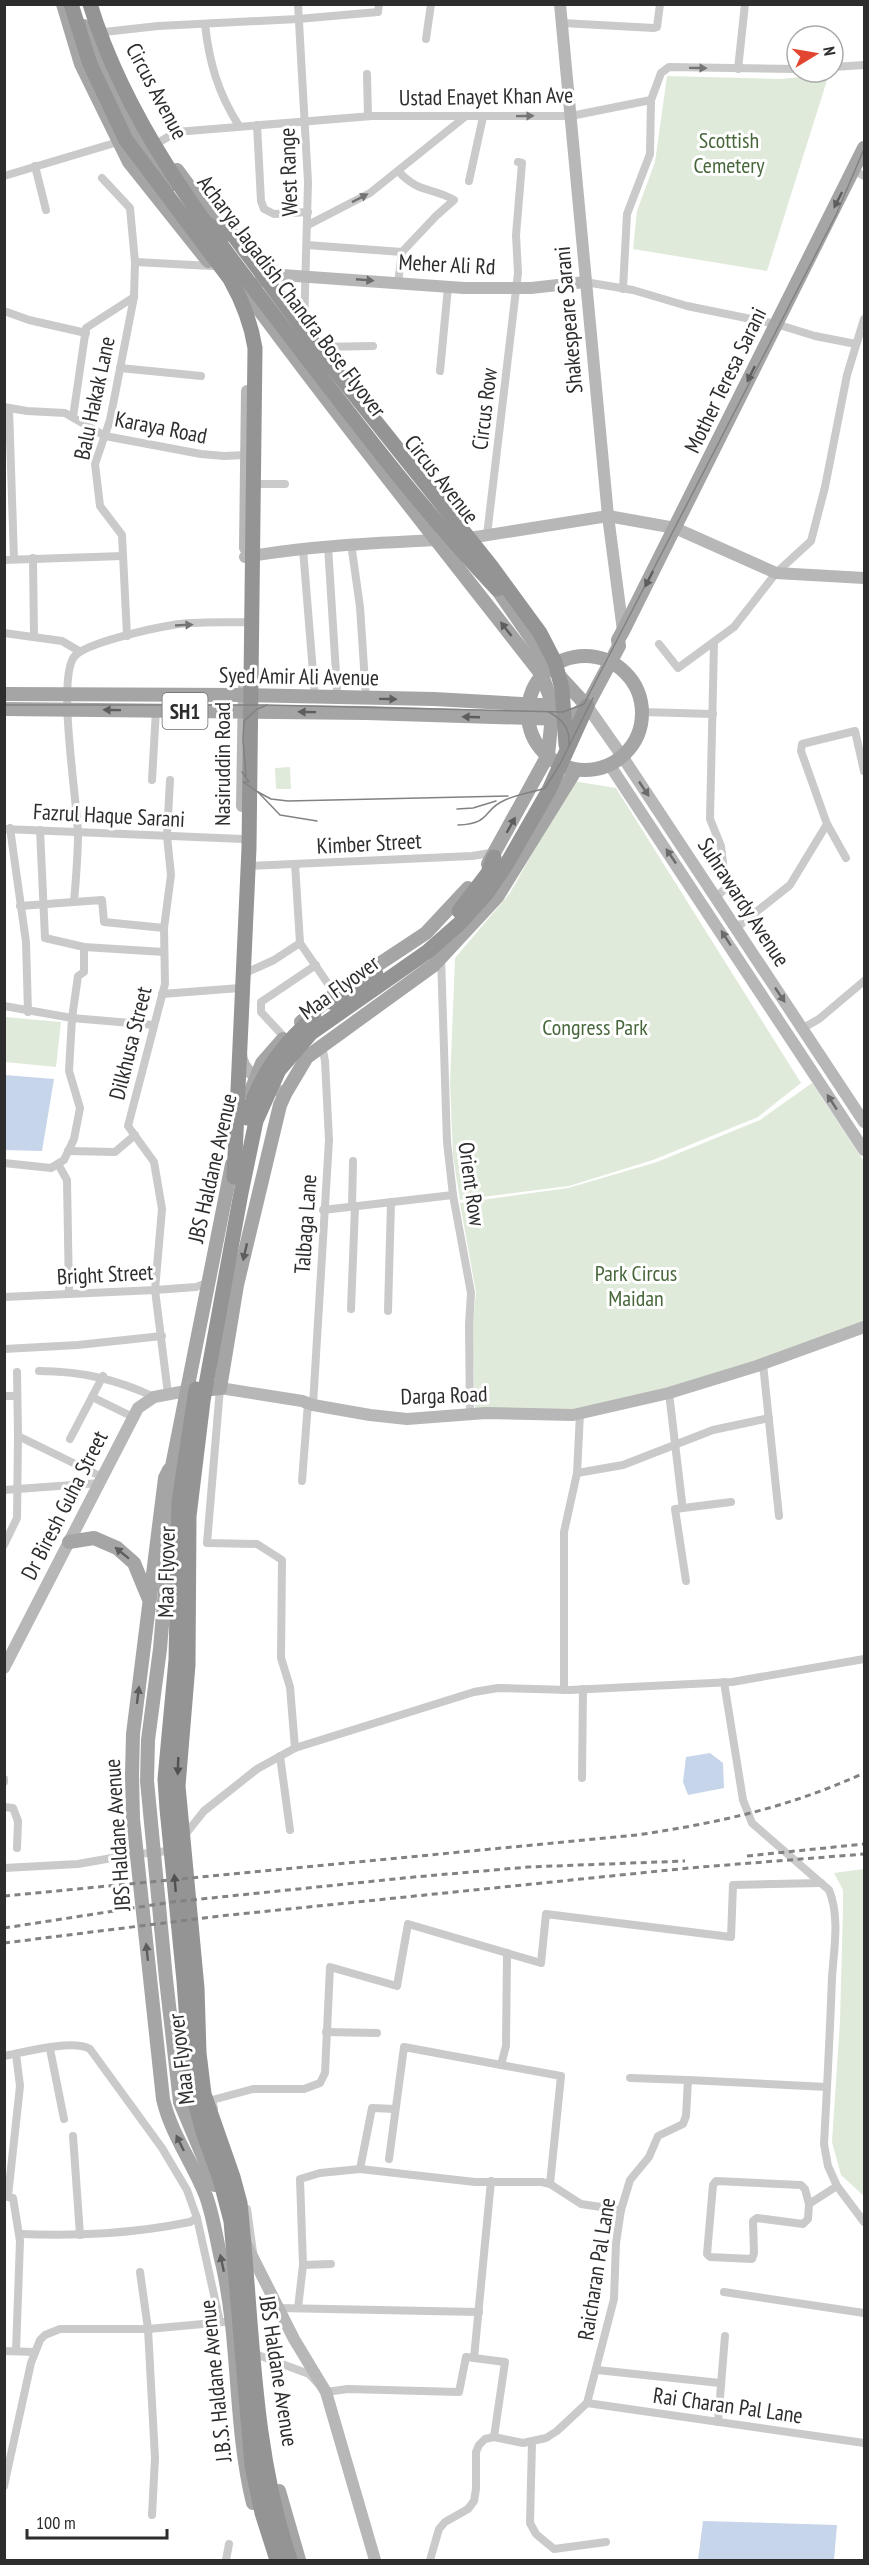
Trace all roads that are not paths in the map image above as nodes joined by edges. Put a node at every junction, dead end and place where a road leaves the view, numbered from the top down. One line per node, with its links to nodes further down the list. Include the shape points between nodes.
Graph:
1 (63, 4): 29 (main road, Circus Avenue, via 81,64)
2 (71, 4): 70 (highway, via 90,64 126,140 230,279 243,303 255,348)
3 (78, 4): 42 (main road, Acharya Jagadish Chandra Bose Flyover, via 107,81 129,125)
4 (92, 4): 14 (main road, Circus Avenue); 42 (highway, Acharya Jagadish Chandra Bose Flyover, via 103,45 134,112)
5 (298, 4): 11 (street, West Range)
6 (379, 4): 11 (street, via 378,12)
7 (431, 4): 15 (street)
8 (560, 4): 12 (main road, Shakespeare Sarani)
9 (660, 4): 12 (street, via 654,28)
10 (745, 4): 18 (street)
11 (298, 19): 13 (street); 26 (street, West Range)
12 (562, 23): 24 (main road, Shakespeare Sarani)
13 (205, 24): 14 (street); 28 (street, via 214,77)
14 (104, 32): 30 (main road, Circus Avenue, via 131,95)
15 (426, 39)
16 (864, 65): 17 (street)
17 (845, 66)
18 (738, 69): 19 (street); 21 (street, one-way to 18, via 661,73 669,67)
19 (785, 69)
20 (367, 74): 22 (street)
21 (651, 100): 24 (street, Ustad Enayet Khan Ave); 53 (street, via 650,154 627,214)
22 (368, 116): 23 (street, Ustad Enayet Khan Ave); 26 (street, Ustad Enayet Khan Ave)
23 (467, 116): 25 (street, Ustad Enayet Khan Ave); 34 (street)
24 (571, 116): 25 (street, Ustad Enayet Khan Ave, one-way to 24); 49 (main road, Shakespeare Sarani)
25 (483, 117): 38 (street)
26 (304, 120): 27 (street, Ustad Enayet Khan Ave); 40 (street, West Range)
27 (257, 125): 28 (street, Ustad Enayet Khan Ave); 40 (street, via 264,209 274,214)
28 (239, 126): 30 (street, Ustad Enayet Khan Ave, via 176,132)
29 (118, 142): 33 (street); 46 (main road, Circus Avenue, via 129,162)
30 (159, 143): 48 (main road, Circus Avenue)
31 (864, 147): 35 (main road, Mother Teresa Sarani)
32 (518, 162): 52 (street, Circus Row, via 522,163)
33 (35, 166): 36 (street); 39 (street)
34 (398, 171): 41 (street, one-way to 34, via 370,193); 44 (street, via 418,188 454,200)
35 (859, 173): 58 (main road, Mother Teresa Sarani, one-way to 58)
36 (4, 176)
37 (102, 178): 45 (street, Balu Hakak Lane, via 130,208)
38 (469, 181)
39 (46, 210)
40 (308, 212): 41 (street, West Range)
41 (308, 225): 43 (street, West Range)
42 (208, 233): 55 (main road, Acharya Jagadish Chandra Bose Flyover); 86 (highway, Acharya Jagadish Chandra Bose Flyover, via 450,539); 168 (highway, via 234,236 540,633 558,671 566,724 559,784 530,841 497,892 439,952 325,1033 293,1061 270,1103 248,1203)
43 (307, 245): 44 (street); 47 (street, West Range)
44 (402, 252): 50 (street)
45 (135, 262): 46 (street); 54 (street, Balu Hakak Lane)
46 (212, 266): 55 (main road, Circus Avenue, via 230,288)
47 (307, 275): 48 (main road, Meher Ali Rd, via 282,275); 50 (main road, Meher Ali Rd, one-way to 50); 60 (street, West Range)
48 (259, 281): 55 (main road, Nasiruddin Road); 60 (main road, Circus Avenue)
49 (585, 282): 52 (main road, Meher Ali Rd); 53 (street); 72 (main road, Shakespeare Sarani)
50 (398, 283): 51 (main road, Meher Ali Rd)
51 (448, 287): 52 (main road, Meher Ali Rd); 64 (street)
52 (516, 288): 74 (street, Circus Row)
53 (623, 289): 58 (street)
54 (134, 297): 59 (street, via 86,328); 63 (street, Balu Hakak Lane)
55 (251, 299): 69 (main road, Nasiruddin Road); 76 (main road, Circus Avenue)
56 (4, 311): 59 (street)
57 (864, 319): 61 (street)
58 (776, 324): 61 (street); 73 (main road, Mother Teresa Sarani, one-way to 73)
59 (86, 333): 67 (street)
60 (307, 343): 62 (street); 75 (main road, Circus Avenue)
61 (856, 344): 84 (street, via 811,541)
62 (373, 346)
63 (120, 368): 65 (street); 68 (street, Balu Hakak Lane)
64 (440, 371)
65 (201, 376)
66 (7, 407): 67 (street, Karaya Road); 83 (street)
67 (73, 417): 68 (street, Karaya Road)
68 (105, 436): 69 (street, Karaya Road, via 201,454); 80 (street, Balu Hakak Lane, via 95,464 100,506 122,535)
69 (245, 455): 81 (main road, Nasiruddin Road)
70 (255, 484): 71 (street); 163 (highway, via 249,848)
71 (285, 484)
72 (608, 516): 73 (main road); 74 (main road); 91 (main road, Shakespeare Sarani)
73 (675, 528): 84 (main road); 91 (main road, Mother Teresa Sarani, one-way to 91)
74 (487, 535): 75 (main road)
75 (462, 539): 86 (main road, Circus Avenue)
76 (437, 540): 77 (main road); 96 (main road, Circus Avenue, one-way to 76)
77 (351, 543): 78 (main road); 103 (street)
78 (328, 546): 79 (main road); 97 (street)
79 (303, 549): 81 (main road); 102 (street)
80 (123, 556): 82 (street); 90 (street, Balu Hakak Lane)
81 (245, 557): 87 (main road, Nasiruddin Road)
82 (33, 558): 83 (street); 89 (street)
83 (9, 559)
84 (776, 573): 85 (main road); 92 (street, via 734,627)
85 (864, 578)
86 (497, 589): 96 (main road, Circus Avenue)
87 (246, 622): 90 (street, one-way to 87, via 174,625); 101 (main road, Nasiruddin Road)
88 (4, 633): 89 (street)
89 (33, 636): 94 (street, via 62,641)
90 (127, 636): 94 (street)
91 (620, 636): 95 (main road, Mother Teresa Sarani, via 619,646)
92 (714, 643): 93 (street, via 678,668); 113 (street)
93 (659, 644)
94 (80, 651): 99 (street, via 68,671)
95 (607, 660): 96 (main road, via 567,658); 105 (main road, Mother Teresa Sarani); 111 (main road, via 623,669 633,682)
96 (547, 671): 104 (main road, via 534,688); 105 (main road, Circus Avenue); 112 (main road, JBS Haldane Avenue)
97 (337, 689)
98 (4, 694): 99 (main road, Syed Amir Ali Avenue / SH1)
99 (68, 694): 100 (main road, Syed Amir Ali Avenue / SH1); 106 (street)
100 (209, 695): 101 (main road, Syed Amir Ali Avenue / SH1); 109 (main road)
101 (243, 695): 102 (main road, Syed Amir Ali Avenue / SH1); 110 (main road, Nasiruddin Road)
102 (315, 697): 103 (main road, Syed Amir Ali Avenue / SH1)
103 (366, 698): 104 (main road, Syed Amir Ali Avenue / SH1, one-way to 104)
104 (530, 703): 112 (main road, Syed Amir Ali Avenue); 114 (main road)
105 (584, 704): 112 (main road, via 573,717); 116 (main road, Suhrawardy Avenue); 118 (highway, Maa Flyover)
106 (68, 709): 107 (main road, Syed Amir Ali Avenue / SH1); 108 (main road, Syed Amir Ali Avenue / SH1, one-way to 106); 125 (street)
107 (4, 710)
108 (156, 710): 109 (main road, Syed Amir Ali Avenue / SH1); 120 (street)
109 (209, 712): 110 (main road, Syed Amir Ali Avenue / SH1)
110 (243, 712): 114 (main road, Syed Amir Ali Avenue / SH1, one-way to 110); 127 (main road, Nasiruddin Road)
111 (642, 712): 113 (street); 116 (main road, via 637,736)
112 (553, 713): 114 (main road, Syed Amir Ali Avenue); 115 (main road, JBS Haldane Avenue)
113 (713, 714): 132 (street, via 710,819 721,846 726,888)
114 (529, 718): 115 (main road, via 536,740)
115 (548, 755): 118 (main road); 128 (main road, JBS Haldane Avenue, one-way to 115)
116 (622, 756): 117 (main road); 132 (main road, Suhrawardy Avenue, one-way to 132)
117 (609, 764): 118 (main road); 158 (main road, Suhrawardy Avenue, one-way to 117)
118 (568, 767): 141 (main road, Maa Flyover, via 497,897); 168 (highway, Maa Flyover, via 487,893 460,923 426,952 320,1026 279,1070 256,1120)
119 (864, 771): 122 (street, via 855,731 802,744 801,751)
120 (152, 780)
121 (170, 780): 126 (street, Dilkhusa Street)
122 (827, 824): 129 (street); 137 (street, via 790,885)
123 (7, 829): 124 (street, Fazrul Haque Sarani); 135 (street)
124 (40, 830): 125 (street, Fazrul Haque Sarani); 134 (street)
125 (78, 833): 126 (street, Fazrul Haque Sarani); 133 (street)
126 (167, 836): 127 (street, Fazrul Haque Sarani); 136 (street, Dilkhusa Street, via 171,875)
127 (243, 840): 131 (main road, Nasiruddin Road)
128 (495, 854): 130 (street, Kimber Street); 146 (main road, JBS Haldane Avenue, via 426,933); 163 (highway, Maa Flyover, via 488,873 444,925 316,1015 281,1050 258,1088 248,1114)
129 (846, 858)
130 (295, 864): 131 (street, Kimber Street); 138 (street)
131 (243, 867): 144 (main road, Nasiruddin Road)
132 (716, 897): 137 (main road, Suhrawardy Avenue)
133 (74, 902): 134 (street); 136 (street, via 102,900 104,922)
134 (43, 904): 135 (street); 139 (street, via 45,938)
135 (20, 906): 148 (street, via 26,942)
136 (164, 928): 140 (street, Dilkhusa Street)
137 (736, 928): 151 (main road, Suhrawardy Avenue, one-way to 151)
138 (300, 943): 142 (street); 144 (street)
139 (84, 946): 140 (street); 149 (street, via 84,972 78,976)
140 (164, 952): 145 (street, Dilkhusa Street)
141 (441, 957): 153 (main road, Maa Flyover, via 399,992); 164 (street, Orient Row, via 447,1142)
142 (316, 965): 146 (street); 152 (street, via 261,1002 261,1012)
143 (864, 981): 151 (street)
144 (241, 982): 145 (street); 154 (main road, Nasiruddin Road, via 241,1061)
145 (162, 994): 150 (street, Dilkhusa Street)
146 (335, 994): 152 (main road, JBS Haldane Avenue)
147 (4, 1006): 148 (street)
148 (28, 1012): 149 (street)
149 (72, 1018): 150 (street); 159 (street, via 69,1071 80,1108)
150 (154, 1025): 157 (street, Dilkhusa Street, via 128,1126)
151 (803, 1029): 156 (main road, Suhrawardy Avenue)
152 (285, 1038): 154 (main road, JBS Haldane Avenue)
153 (322, 1045): 155 (main road, Maa Flyover, via 307,1057); 167 (street, Talbaga Lane, via 329,1140)
154 (255, 1077): 155 (main road); 169 (main road, JBS Haldane Avenue, via 240,1123)
155 (285, 1094): 182 (main road, Maa Flyover, one-way to 182, via 237,1285)
156 (864, 1122)
157 (135, 1136): 159 (street, via 115,1152); 170 (street, via 154,1162 162,1209)
158 (864, 1150)
159 (68, 1151): 162 (street)
160 (353, 1161): 166 (street)
161 (4, 1163): 162 (street, via 39,1168)
162 (58, 1164): 171 (street, via 67,1190)
163 (234, 1177): 286 (highway, Maa Flyover, one-way to 163, via 252,2466 231,2221 192,2091 165,1779 177,1660 179,1502 191,1412)
164 (453, 1195): 165 (street); 192 (street, Orient Row, via 471,1293)
165 (391, 1202): 166 (street); 174 (street)
166 (354, 1207): 167 (street); 173 (street)
167 (323, 1210): 190 (street, Talbaga Lane)
168 (232, 1249): 287 (highway, Maa Flyover, one-way to 287, via 203,1401 189,1516 188,1665 178,1786 204,2094 240,2203 259,2422 266,2471)
169 (207, 1283): 170 (street, Bright Street); 183 (main road, JBS Haldane Avenue)
170 (155, 1290): 171 (street, Bright Street); 176 (street)
171 (69, 1294): 172 (street, Bright Street)
172 (4, 1297)
173 (351, 1309)
174 (388, 1311)
175 (864, 1327): 178 (main road, Darga Road)
176 (162, 1336): 177 (street); 185 (street)
177 (4, 1349)
178 (763, 1364): 184 (main road, Darga Road); 194 (street)
179 (39, 1371): 181 (street)
180 (17, 1372): 187 (street)
181 (103, 1377): 188 (street); 189 (street)
182 (220, 1388): 183 (main road); 190 (main road, Darga Road); 218 (street, via 207,1543 257,1544 282,1560 281,1658 290,1687)
183 (186, 1391): 185 (main road); 198 (main road, JBS Haldane Avenue)
184 (669, 1393): 191 (main road, Darga Road); 197 (street)
185 (168, 1394): 189 (main road)
186 (4, 1396): 187 (street)
187 (17, 1396): 195 (street)
188 (92, 1397): 193 (street); 196 (street)
189 (154, 1397): 193 (main road, Dr Biresh Guha Street, via 144,1402)
190 (311, 1404): 192 (main road, Darga Road, via 407,1419); 201 (street, Talbaga Lane)
191 (580, 1414): 192 (main road, Darga Road); 199 (street)
192 (470, 1415)
193 (133, 1417): 200 (main road, Dr Biresh Guha Street)
194 (769, 1418): 197 (street, via 714,1430); 206 (street)
195 (18, 1436): 200 (street); 203 (street)
196 (70, 1439)
197 (675, 1445): 199 (street, via 623,1465); 204 (street)
198 (172, 1466): 210 (main road, JBS Haldane Avenue, via 165,1478); 212 (main road, JBS Haldane Avenue, via 174,1482)
199 (577, 1473): 217 (street, via 564,1532)
200 (101, 1480): 203 (street); 207 (main road, Dr Biresh Guha Street)
201 (302, 1481)
202 (4, 1490): 203 (street)
203 (17, 1490): 208 (street, via 17,1518)
204 (682, 1502)
205 (732, 1502): 209 (street, via 675,1509)
206 (779, 1516)
207 (69, 1542): 210 (main road, one-way to 207, via 135,1563 117,1548 94,1538); 211 (main road, Dr Biresh Guha Street)
208 (4, 1545)
209 (686, 1581)
210 (150, 1602): 244 (main road, JBS Haldane Avenue, one-way to 210, via 165,2110 133,1819 133,1734)
211 (9, 1649): 214 (main road, Dr Biresh Guha Street)
212 (160, 1649): 244 (main road, J.B.S. Haldane Avenue, via 148,1740 147,1781 180,2102)
213 (864, 1659): 215 (street)
214 (4, 1668)
215 (724, 1682): 216 (street); 225 (street, via 743,1800 752,1823)
216 (583, 1689): 217 (street); 220 (street)
217 (564, 1690): 218 (street, via 498,1688 474,1692)
218 (295, 1748): 219 (street)
219 (280, 1756): 222 (street); 224 (street, via 204,1811 168,1851 78,1864)
220 (582, 1778)
221 (4, 1807): 223 (street, via 13,1808 16,1813)
222 (290, 1830)
223 (17, 1848)
224 (4, 1868)
225 (821, 1883): 226 (street, via 733,1885 731,1936 546,1914 541,1964); 235 (street, via 829,1890 835,1914)
226 (507, 1953): 227 (street, via 408,1924 397,1986 330,1967); 232 (street, via 506,2046)
227 (326, 2032): 228 (street); 253 (street, via 325,2073 320,2083 304,2089 253,2089 212,2100 245,2199)
228 (377, 2033)
229 (50, 2049): 230 (street); 237 (street); 249 (street, via 90,2049 162,2148 187,2190)
230 (16, 2054): 231 (street); 245 (street, via 20,2086)
231 (4, 2056)
232 (501, 2065): 236 (street, via 404,2047); 242 (street, via 561,2076)
233 (630, 2078): 234 (street)
234 (688, 2080): 235 (street); 248 (street, Raicharan Pal Lane, via 683,2124 658,2136 649,2157 630,2181)
235 (827, 2087): 243 (street, via 824,2144)
236 (395, 2109): 239 (street); 240 (street, via 372,2108)
237 (64, 2119)
238 (73, 2136): 252 (street)
239 (389, 2158)
240 (360, 2169): 241 (street); 255 (street, via 300,2179)
241 (491, 2181): 242 (street); 260 (street)
242 (550, 2184): 248 (street, via 581,2204)
243 (837, 2186): 246 (street); 250 (street)
244 (211, 2192): 247 (main road, JBS Haldane Avenue); 263 (main road, J.B.S. Haldane Avenue, one-way to 244)
245 (7, 2196): 251 (street, via 16,2205)
246 (809, 2204): 246 (street, via 801,2185 716,2181 707,2254 752,2259 755,2219 803,2224 808,2220)
247 (225, 2208): 253 (main road); 262 (main road, JBS Haldane Avenue)
248 (621, 2210): 272 (street, Raicharan Pal Lane, via 614,2299)
249 (197, 2218): 252 (street, via 129,2233); 263 (street)
250 (864, 2222)
251 (20, 2234): 252 (street); 267 (street)
252 (80, 2235)
253 (253, 2259): 258 (main road)
254 (332, 2264): 255 (street)
255 (303, 2265): 259 (street)
256 (140, 2272): 264 (street)
257 (724, 2292): 261 (street)
258 (278, 2308): 259 (street); 274 (main road)
259 (298, 2308): 260 (street)
260 (479, 2312): 271 (street)
261 (864, 2313)
262 (254, 2320): 263 (street); 269 (main road, JBS Haldane Avenue)
263 (226, 2321): 264 (street); 270 (main road, J.B.S. Haldane Avenue)
264 (148, 2329): 268 (street, via 60,2329 45,2335); 281 (street, via 155,2458)
265 (725, 2336): 273 (street)
266 (4, 2351): 267 (street)
267 (16, 2351): 268 (street)
268 (35, 2352): 280 (street)
269 (258, 2355): 270 (street); 274 (street, via 309,2374); 288 (main road, JBS Haldane Avenue, via 274,2473)
270 (233, 2357): 285 (main road, J.B.S. Haldane Avenue, via 243,2458)
271 (474, 2358): 274 (street, via 466,2357 459,2392); 277 (street, via 505,2362)
272 (597, 2370): 273 (street); 275 (street, Raicharan Pal Lane)
273 (720, 2383): 276 (street)
274 (326, 2392): 289 (main road)
275 (587, 2403): 276 (street, Rai Charan Pal Lane); 278 (street, via 557,2431)
276 (718, 2422): 279 (street, Rai Charan Pal Lane)
277 (494, 2437): 278 (street); 290 (street, via 485,2439 476,2452 474,2501 439,2529)
278 (531, 2442): 282 (street, via 530,2523 536,2534 554,2549)
279 (864, 2443)
280 (4, 2486)
281 (152, 2515)
282 (606, 2542)
283 (229, 2544): 284 (street)
284 (226, 2560)
285 (270, 2560)
286 (277, 2560)
287 (290, 2560)
288 (299, 2560)
289 (375, 2560)
290 (430, 2560)

